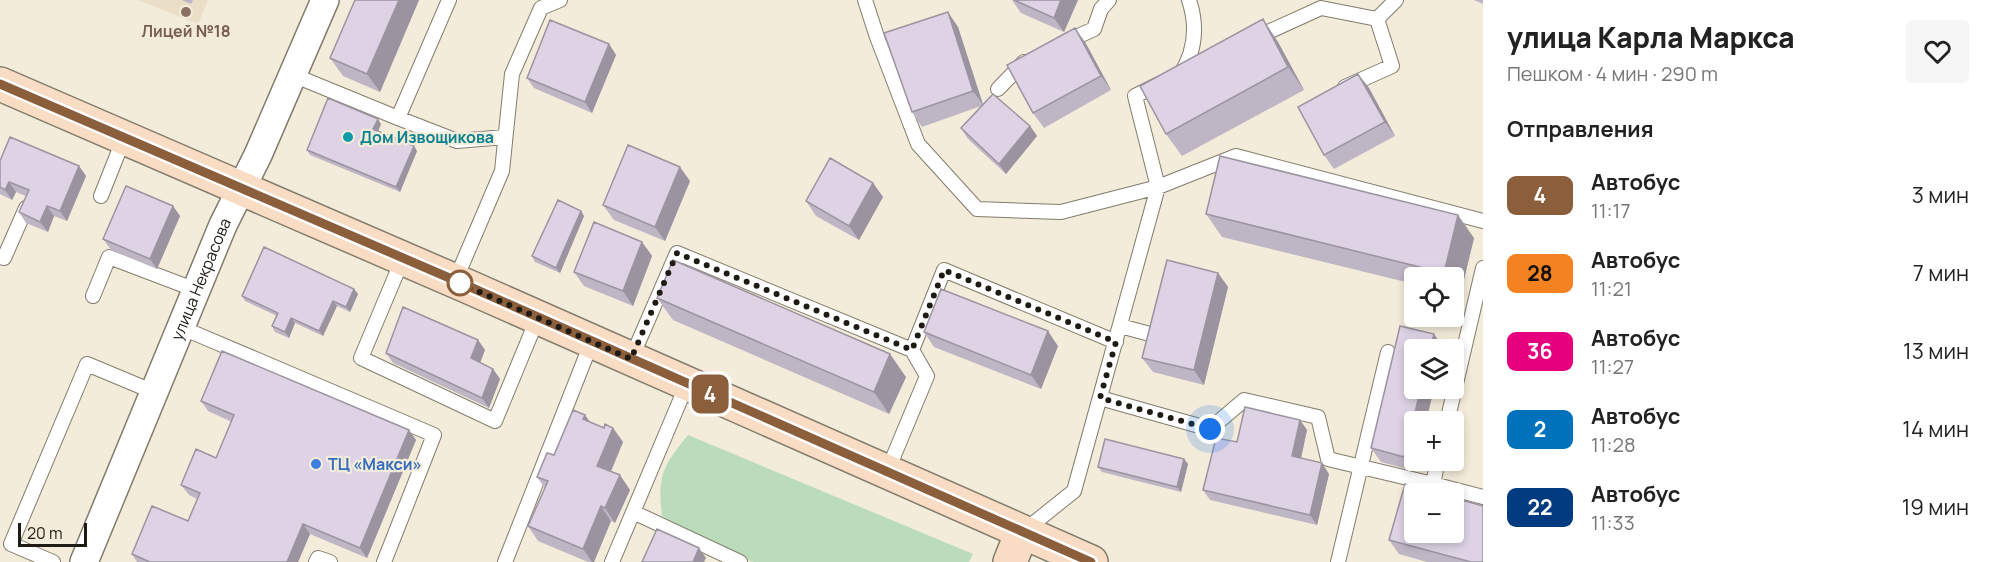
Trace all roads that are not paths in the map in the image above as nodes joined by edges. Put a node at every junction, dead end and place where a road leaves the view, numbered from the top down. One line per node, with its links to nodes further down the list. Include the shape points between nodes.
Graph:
1 (325, 0): 13 (street, улица Некрасова)
2 (449, 0): 18 (lane)
3 (560, 0): 19 (lane, via 541,8 512,74)
4 (865, 0): 21 (lane, via 918,144 977,209 1061,212)
5 (1109, 0): 10 (lane, via 1094,29)
6 (1189, 0): 14 (lane, via 1194,47)
7 (1396, 0): 8 (lane)
8 (1377, 19): 9 (lane, via 1321,8); 17 (lane, via 1392,66)
9 (1240, 45)
10 (1053, 48)
11 (1033, 57): 16 (lane, via 1023,62)
12 (1200, 65): 14 (lane)
13 (293, 75): 18 (lane); 22 (street, улица Некрасова)
14 (1180, 75): 21 (lane, via 1135,96)
15 (0, 84): 20 (main road)
16 (998, 89)
17 (1330, 93)
18 (398, 118): 19 (lane, via 457,141)
19 (505, 137): 29 (lane, via 502,171)
20 (124, 138): 22 (main road); 23 (lane)
21 (1158, 187): 25 (lane, via 1236,156); 33 (lane)
22 (240, 189): 27 (main road); 30 (street, улица Некрасова)
23 (101, 196)
24 (27, 208): 26 (lane, via 4,258)
25 (1483, 221)
26 (0, 257)
27 (403, 258): 29 (main road); 32 (lane, via 361,358 495,421)
28 (1483, 268): 44 (lane)
29 (455, 281): 32 (main road)
30 (196, 290): 31 (lane, via 109,258); 34 (street, улица Некрасова)
31 (93, 296)
32 (538, 318): 36 (main road)
33 (1120, 326): 35 (lane); 37 (lane)
34 (180, 327): 42 (street, улица Некрасова); 56 (lane, via 434,435)
35 (1150, 334)
36 (592, 342): 40 (main road); 57 (lane)
37 (1116, 342): 38 (lane, via 944,270); 43 (lane)
38 (912, 350): 40 (lane, via 677,253); 46 (lane, via 927,376)
39 (1388, 352): 45 (lane)
40 (631, 359): 41 (main road)
41 (687, 384): 46 (main road); 50 (lane)
42 (154, 392): 52 (lane, via 87,364 11,544); 53 (street, улица Некрасова)
43 (1100, 398): 45 (lane, via 1210,429 1244,400 1318,417 1328,459); 51 (lane, via 1074,491)
44 (1450, 411)
45 (1361, 468): 47 (lane); 62 (lane)
46 (887, 472): 51 (main road)
47 (1428, 483)
48 (1464, 492): 49 (lane)
49 (1483, 497)
50 (633, 512): 58 (lane); 59 (lane)
51 (1023, 532): 60 (main road); 61 (main road)
52 (53, 562)
53 (84, 562)
54 (316, 562): 55 (lane, via 318,558)
55 (330, 562)
56 (384, 562)
57 (505, 562)
58 (612, 562)
59 (740, 562)
60 (1010, 562)
61 (1091, 562)
62 (1338, 562)

